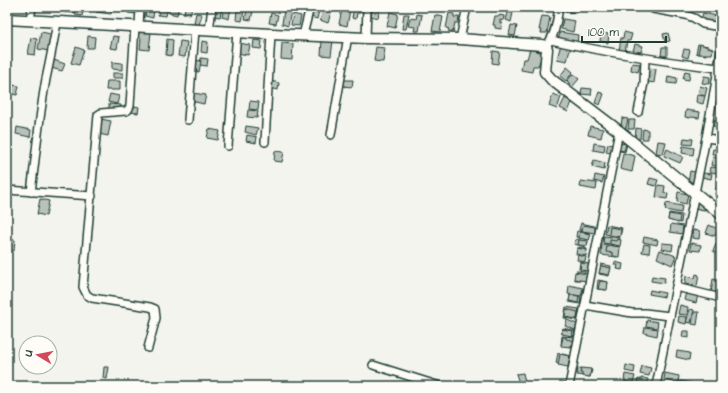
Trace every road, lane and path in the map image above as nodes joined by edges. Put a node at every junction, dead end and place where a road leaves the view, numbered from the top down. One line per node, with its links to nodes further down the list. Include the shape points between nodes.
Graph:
1 (32, 7): 10 (street)
2 (140, 7): 12 (street)
3 (212, 7): 15 (street)
4 (310, 7): 18 (street)
5 (367, 7): 20 (street)
6 (467, 7): 21 (street)
7 (559, 7): 22 (street)
8 (653, 9): 13 (street)
9 (7, 18): 10 (street)
10 (30, 20): 11 (street)
11 (57, 22): 12 (street); 35 (street, via 40,117)
12 (137, 26): 14 (street); 37 (street, via 130,106 126,111 98,115)
13 (721, 27)
14 (195, 30): 15 (street); 27 (street)
15 (209, 31): 16 (street)
16 (237, 32): 17 (street); 33 (street)
17 (271, 34): 18 (street); 32 (street)
18 (303, 35): 19 (street)
19 (348, 36): 20 (street); 29 (street)
20 (366, 38): 21 (street)
21 (460, 39): 22 (street)
22 (548, 43): 24 (street); 28 (street, via 545,72 547,75)
23 (721, 51): 25 (street)
24 (645, 59): 25 (street); 26 (street, via 644,83)
25 (718, 68): 30 (street)
26 (638, 112)
27 (188, 120)
28 (619, 132): 36 (street); 41 (street)
29 (331, 134)
30 (706, 138): 31 (street); 36 (street)
31 (721, 140)
32 (266, 142)
33 (228, 146)
34 (7, 190): 35 (street)
35 (31, 192): 37 (street)
36 (695, 193): 38 (street); 39 (street)
37 (92, 196): 43 (street, via 83,287 92,298 155,309 156,318)
38 (721, 214)
39 (676, 287): 40 (street); 42 (street)
40 (721, 298)
41 (585, 304): 42 (street, via 632,313); 46 (street)
42 (670, 316): 47 (street)
43 (148, 348)
44 (373, 365): 45 (street)
45 (440, 386)
46 (569, 386)
47 (656, 386)

